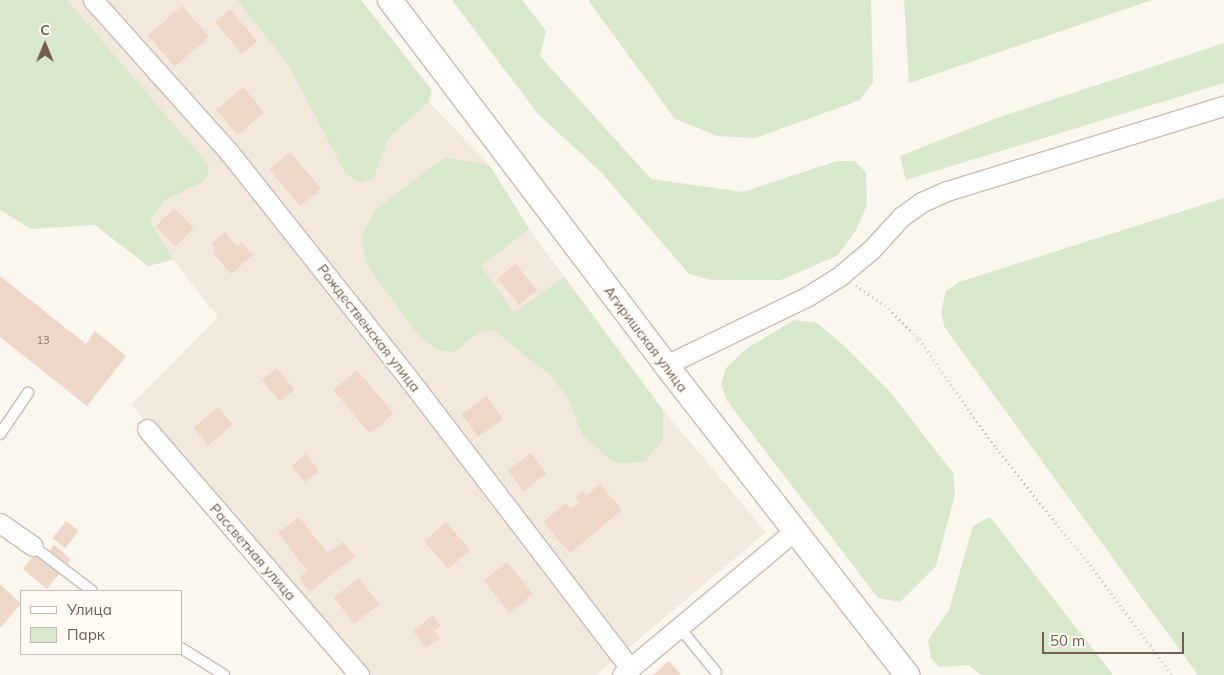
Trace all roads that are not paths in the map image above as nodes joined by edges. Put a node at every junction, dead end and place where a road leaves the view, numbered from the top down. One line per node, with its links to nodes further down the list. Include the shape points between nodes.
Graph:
1 (93, 0): 14 (street, Рождественская улица, via 235,160 409,379)
2 (390, 0): 4 (street, Агиришская улица)
3 (1224, 106): 4 (street, via 948,191 922,202 901,217 870,251 841,275 808,296)
4 (666, 365): 9 (street, Агиришская улица)
5 (28, 393): 7 (lane)
6 (147, 430): 17 (street, Рассветная улица)
7 (0, 434)
8 (0, 523): 10 (street)
9 (794, 531): 12 (street); 18 (street, Агиришская улица)
10 (33, 546): 11 (lane)
11 (91, 590)
12 (679, 627): 14 (street); 15 (lane)
13 (182, 649): 16 (lane)
14 (626, 672)
15 (716, 672)
16 (224, 675)
17 (359, 675)
18 (907, 675)

